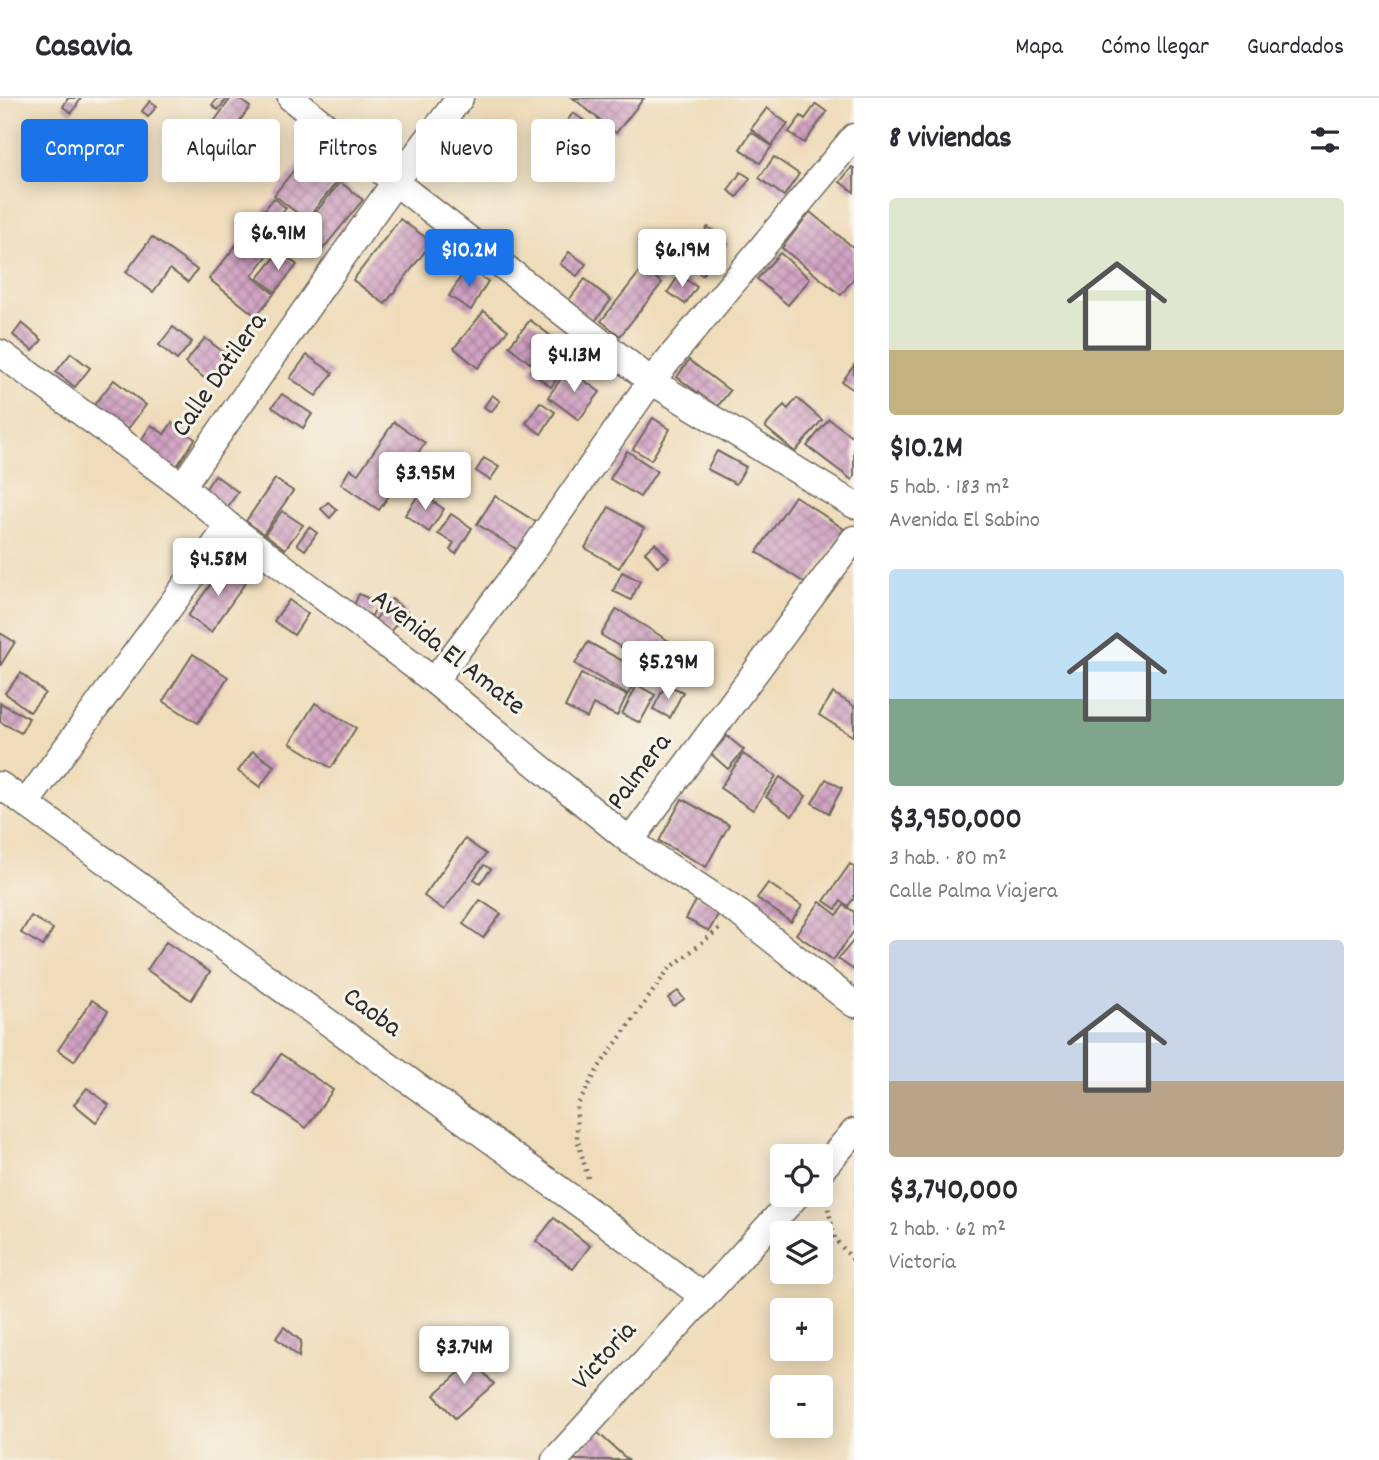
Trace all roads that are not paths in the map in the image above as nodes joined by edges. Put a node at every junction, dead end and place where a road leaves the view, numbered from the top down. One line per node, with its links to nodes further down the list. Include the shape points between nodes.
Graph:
1 (291, 98): 3 (street)
2 (460, 98): 5 (street, Calle Datilera)
3 (317, 119)
4 (854, 138): 8 (street)
5 (402, 173)
6 (395, 182): 8 (street); 9 (street, Calle Datilera)
7 (0, 353): 9 (street, Avenida El Amate)
8 (651, 381): 10 (street); 13 (street)
9 (182, 486): 11 (street, Avenida El Amate)
10 (854, 505)
11 (229, 526): 13 (street, Avenida El Amate); 15 (street)
12 (854, 539): 16 (street, Palmera)
13 (434, 681): 16 (street, Avenida El Amate)
14 (0, 785): 15 (street, Caoba)
15 (26, 803): 21 (street, Caoba)
16 (630, 841): 17 (street, Avenida El Amate, via 739,913)
17 (854, 1004)
18 (854, 1132): 19 (street)
19 (833, 1164)
20 (786, 1207): 21 (street, Victoria)
21 (704, 1297): 22 (street, Victoria)
22 (555, 1460)

